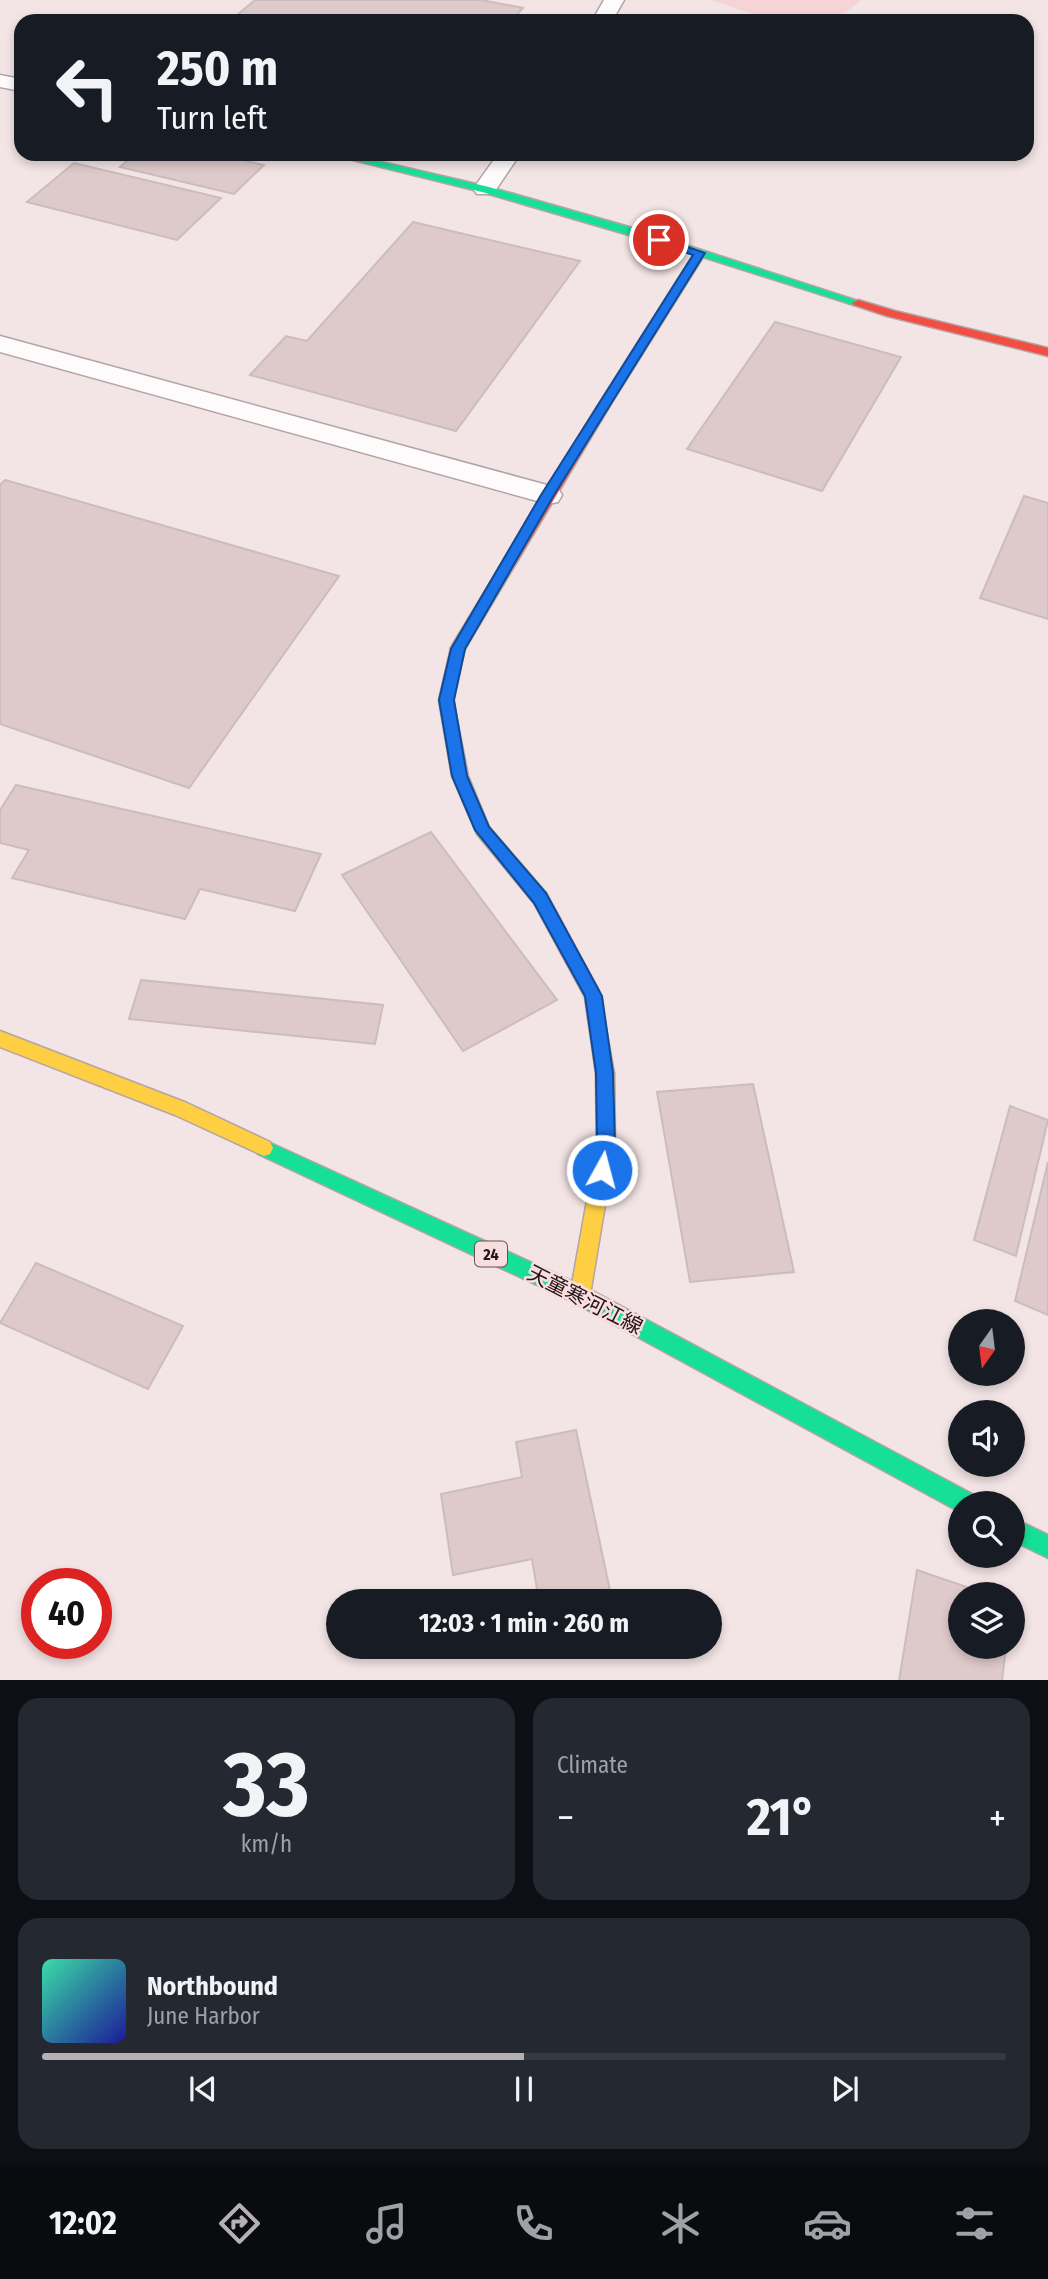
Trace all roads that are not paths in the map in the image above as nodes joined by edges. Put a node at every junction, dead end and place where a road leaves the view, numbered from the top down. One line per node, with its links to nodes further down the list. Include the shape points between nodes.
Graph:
1 (364, 161): 3 (street)
2 (504, 161): 3 (street)
3 (485, 189): 4 (street)
4 (700, 253): 6 (street, via 891,314); 7 (street)
5 (0, 344): 7 (street)
6 (1048, 352)
7 (548, 495): 9 (street, via 458,649 446,700 460,776 482,830 540,898 593,996 604,1073 606,1145)
8 (0, 1039): 9 (street, 天童寒河江線 / 24, via 181,1109)
9 (580, 1295): 10 (street, 天童寒河江線 / 24)
10 (948, 1493)
11 (1025, 1535): 12 (street)
12 (1048, 1547)

